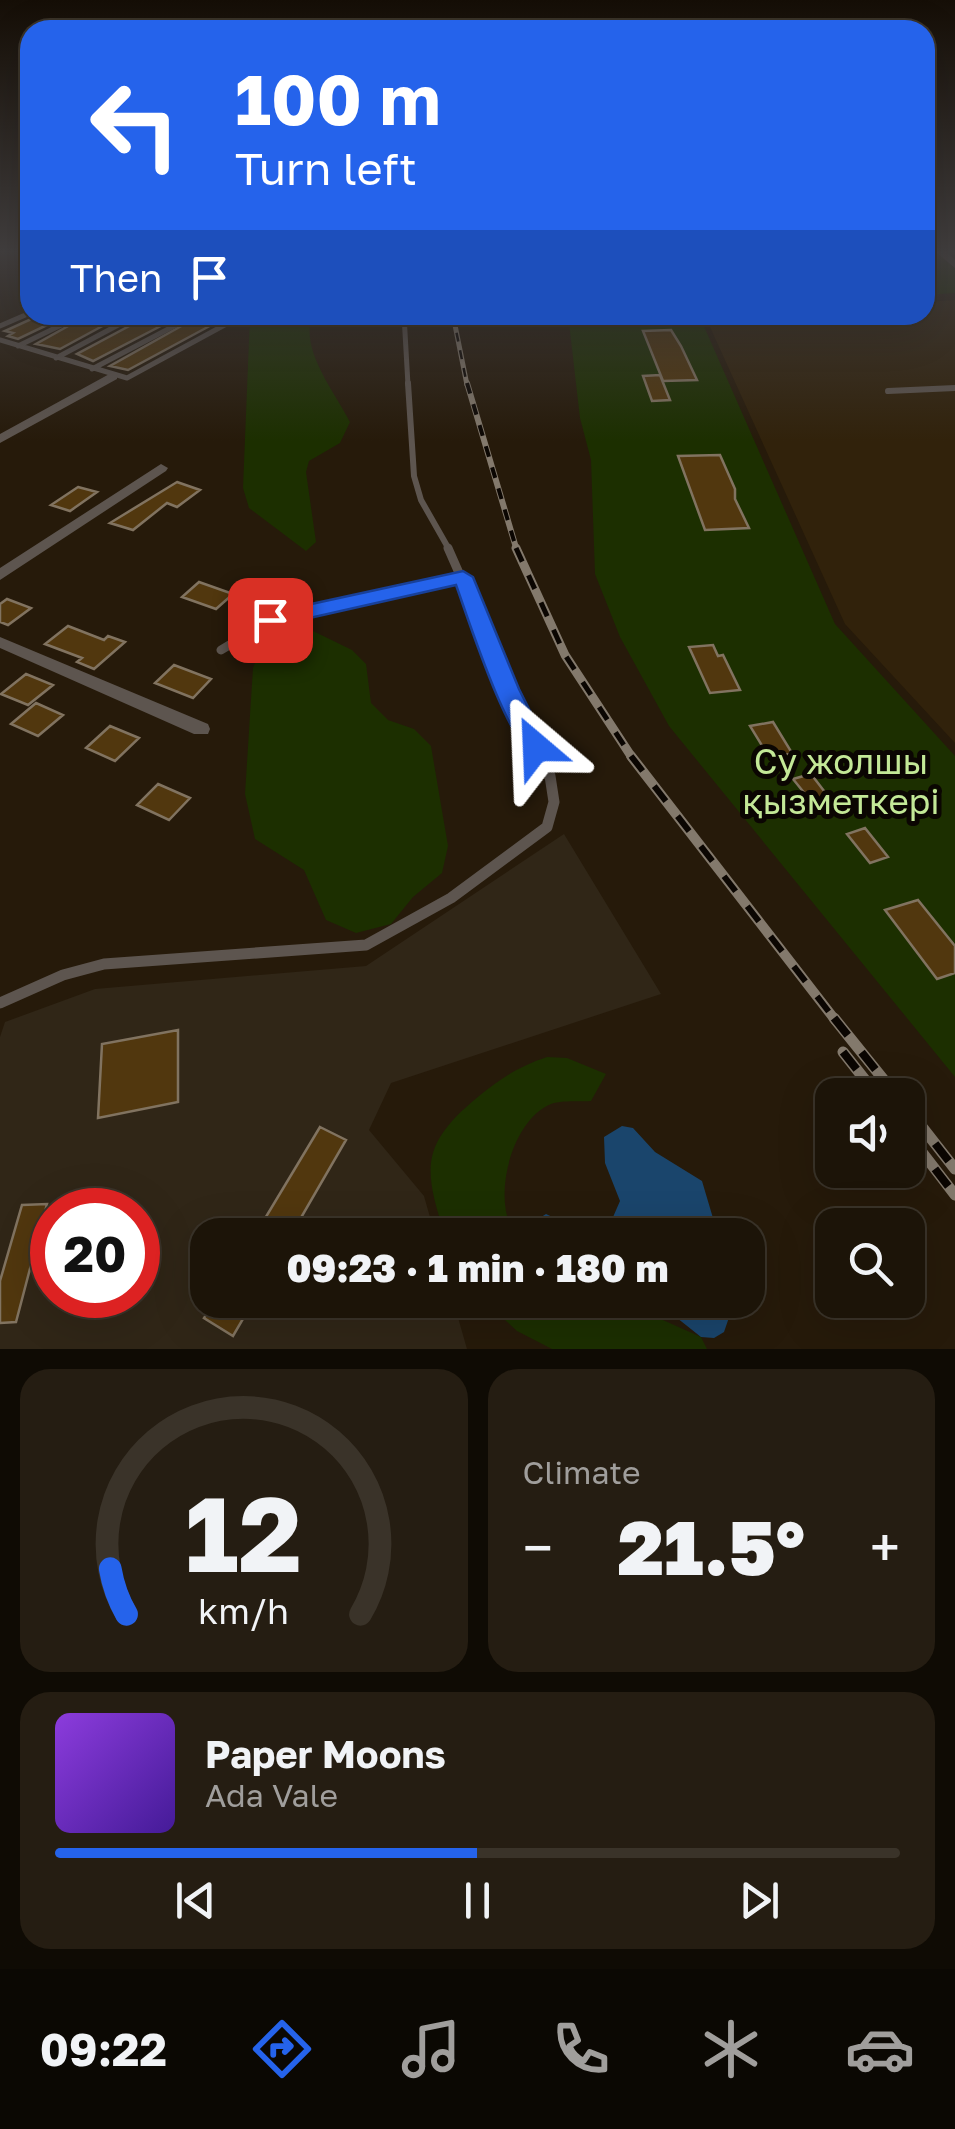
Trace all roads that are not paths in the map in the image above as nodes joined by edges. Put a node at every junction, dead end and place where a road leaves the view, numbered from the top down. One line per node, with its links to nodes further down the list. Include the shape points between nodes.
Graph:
1 (61, 325): 7 (lane)
2 (118, 325): 8 (lane)
3 (176, 325): 9 (lane)
4 (225, 325): 10 (lane, via 134,376)
5 (405, 325): 16 (lane, via 414,476)
6 (0, 340): 7 (lane)
7 (18, 346): 8 (lane)
8 (56, 358): 9 (lane)
9 (92, 370): 10 (lane)
10 (113, 376): 13 (street)
11 (955, 388): 12 (lane)
12 (888, 391)
13 (0, 439)
14 (161, 468): 15 (street)
15 (0, 575)
16 (463, 577): 18 (lane, via 270,620); 20 (lane, via 550,776 554,802 547,827 451,898 366,945 104,964 62,974)
17 (0, 642): 19 (street)
18 (221, 650)
19 (201, 729)
20 (0, 1003)

